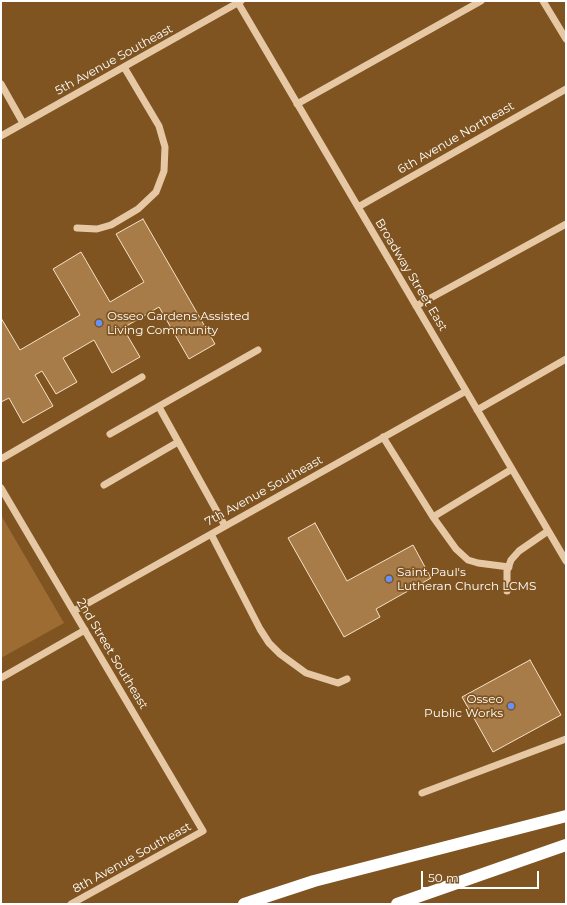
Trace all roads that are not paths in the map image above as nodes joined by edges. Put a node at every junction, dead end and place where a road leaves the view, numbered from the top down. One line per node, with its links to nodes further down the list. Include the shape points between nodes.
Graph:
1 (481, 1): 8 (street)
2 (543, 1): 4 (street)
3 (238, 2): 5 (street, 5th Avenue Southeast); 8 (street, Broadway Street East)
4 (566, 39)
5 (124, 67): 9 (street, 5th Avenue Southeast); 13 (street, via 158,126 165,147 164,172 156,192 138,209 111,225 97,229)
6 (1, 84): 9 (street)
7 (566, 89): 11 (street, 6th Avenue Northeast)
8 (297, 104): 11 (street, Broadway Street East)
9 (23, 123): 10 (street, 5th Avenue Southeast)
10 (1, 136)
11 (358, 207): 14 (street, Broadway Street East)
12 (566, 224): 14 (street)
13 (77, 228)
14 (416, 306): 18 (street, Broadway Street East)
15 (258, 350): 19 (street)
16 (566, 359): 20 (street)
17 (142, 377): 24 (street)
18 (466, 391): 20 (street, Broadway Street East); 22 (street, 7th Avenue Southeast)
19 (159, 407): 21 (street); 23 (street)
20 (477, 410): 25 (street, Broadway Street East)
21 (110, 434)
22 (383, 437): 28 (street); 29 (street, 7th Avenue Southeast)
23 (178, 442): 26 (street); 29 (street)
24 (1, 459)
25 (512, 469): 28 (street); 30 (street, Broadway Street East)
26 (104, 485)
27 (1, 488): 35 (street, 2nd Street Southeast)
28 (433, 517): 33 (street, via 456,549 468,560)
29 (225, 526): 31 (street, 7th Avenue Southeast)
30 (548, 530): 32 (street, Broadway Street East); 33 (street, via 519,551 511,560)
31 (211, 534): 35 (street, 7th Avenue Southeast); 38 (street, via 269,644 306,673 338,683)
32 (566, 561)
33 (509, 567): 34 (street)
34 (507, 591)
35 (74, 611): 36 (street, 2nd Street Southeast)
36 (85, 630): 37 (street); 42 (street, 2nd Street Southeast)
37 (1, 678)
38 (347, 679)
39 (566, 740): 40 (street)
40 (422, 793)
41 (566, 816): 45 (highway, via 314,881)
42 (203, 831): 44 (street, 8th Avenue Southeast)
43 (566, 845): 46 (highway)
44 (71, 904)
45 (244, 904)
46 (397, 904)

